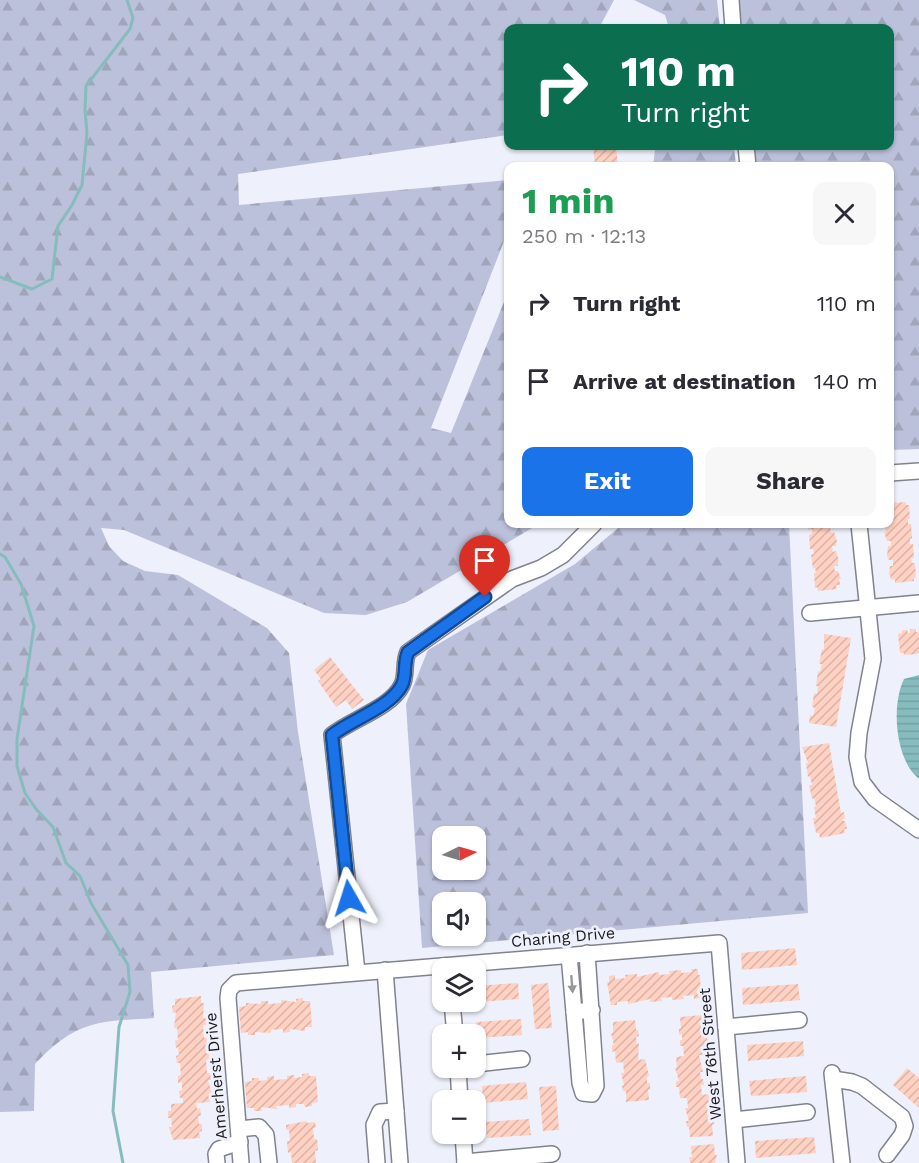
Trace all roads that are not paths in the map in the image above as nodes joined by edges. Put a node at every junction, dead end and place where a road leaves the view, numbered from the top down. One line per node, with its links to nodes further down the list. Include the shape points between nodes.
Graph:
1 (730, 0): 2 (street)
2 (733, 24)
3 (919, 471): 4 (street)
4 (894, 473)
5 (590, 528): 17 (street, via 558,558 512,579 408,652 403,684 396,693 332,735)
6 (859, 528): 8 (street)
7 (919, 603): 8 (street)
8 (867, 608): 9 (street); 10 (street, via 873,659 859,733 857,757 862,782 875,799)
9 (810, 614)
10 (919, 830)
11 (719, 943): 12 (street, Charing Drive); 22 (street, West 76th Street)
12 (587, 953): 13 (street, Charing Drive); 19 (street)
13 (569, 955): 14 (street, Charing Drive); 20 (street, one-way to 20)
14 (486, 963)
15 (432, 968): 16 (street, Charing Drive)
16 (385, 970): 17 (street, Charing Drive); 25 (street)
17 (357, 972): 18 (street, Charing Drive, via 242,982)
18 (231, 987): 28 (street, Amerherst Drive, via 228,998)
19 (592, 1010): 20 (street); 20 (street, via 596,1086 588,1095 583,1093 580,1083)
20 (574, 1012)
21 (799, 1020): 22 (street)
22 (726, 1027): 27 (street, West 76th Street)
23 (522, 1059): 24 (street)
24 (486, 1063)
25 (396, 1111): 36 (street, via 380,1112 374,1125); 37 (street)
26 (807, 1112): 27 (street)
27 (734, 1120): 38 (street, West 76th Street)
28 (239, 1135): 33 (street, via 219,1149); 34 (street, Amerherst Drive); 35 (street, via 259,1127 266,1135)
29 (464, 1144): 32 (street)
30 (552, 1154): 32 (street)
31 (887, 1155): 39 (street, via 903,1136 902,1118 862,1086 833,1076)
32 (465, 1162)
33 (217, 1163)
34 (242, 1163)
35 (269, 1163)
36 (376, 1163)
37 (400, 1163)
38 (737, 1163)
39 (842, 1163)

